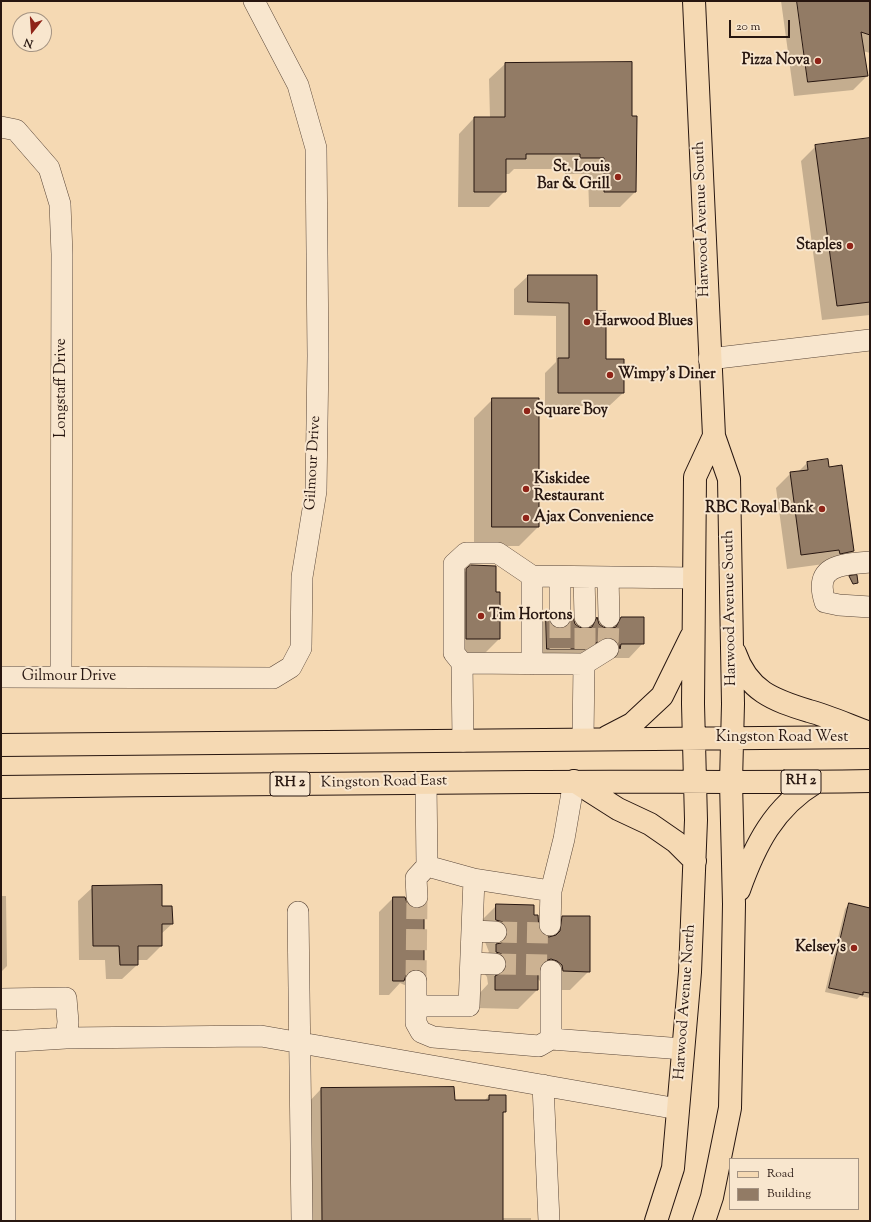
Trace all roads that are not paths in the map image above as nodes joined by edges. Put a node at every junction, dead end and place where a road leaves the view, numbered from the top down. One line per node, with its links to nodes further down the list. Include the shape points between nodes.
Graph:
1 (254, 1): 23 (street, Gilmour Drive, via 298,85 316,148 316,491 302,577 301,648 291,667 273,678)
2 (694, 1): 5 (main road, Harwood Avenue South)
3 (1, 127): 23 (street, Longstaff Drive, via 16,130 49,168 60,204)
4 (870, 340): 5 (street)
5 (710, 359): 6 (main road, Harwood Avenue South)
6 (714, 436): 12 (main road, Harwood Avenue South, via 695,477); 18 (main road, Harwood Avenue South, via 729,479)
7 (870, 562): 13 (street, via 844,564 833,569 824,576 821,588 825,602)
8 (532, 576): 9 (street); 21 (street, via 498,554 466,553 454,564 454,653); 22 (street)
9 (560, 576): 10 (street); 14 (street)
10 (584, 577): 11 (street); 15 (street)
11 (608, 577): 12 (street); 16 (street)
12 (693, 578): 17 (main road, Harwood Avenue South)
13 (870, 607)
14 (560, 617)
15 (585, 617)
16 (609, 617)
17 (694, 632): 27 (main road, Harwood Avenue South); 28 (main road, via 662,696 632,724)
18 (732, 645): 25 (main road, via 740,669 755,687 770,697); 29 (main road, Harwood Avenue South)
19 (608, 649): 20 (street)
20 (584, 657): 22 (street, via 561,657); 28 (street)
21 (462, 663): 22 (street); 30 (street)
22 (532, 664)
23 (61, 676): 24 (street, Gilmour Drive)
24 (1, 677)
25 (870, 733)
26 (870, 737): 29 (main road, Kingston Road West)
27 (694, 738): 28 (main road); 29 (main road, Kingston Road West); 33 (main road, Harwood Avenue South)
28 (593, 739): 30 (main road)
29 (732, 739): 35 (main road, Harwood Avenue South)
30 (463, 741): 31 (main road)
31 (1, 744)
32 (574, 781): 33 (main road, Kingston Road East / RH 2); 37 (main road, Kingston Road East / RH 2); 39 (main road, via 618,809 650,824 676,842); 42 (street, via 564,839)
33 (695, 781): 35 (main road, RH 2); 39 (main road, Harwood Avenue North)
34 (870, 781): 36 (main road, RH 2)
35 (731, 782): 36 (main road, RH 2); 44 (main road)
36 (816, 782): 44 (main road, via 802,790 780,811 767,830 750,858)
37 (426, 783): 38 (main road, Kingston Road East / RH 2); 40 (street)
38 (1, 787)
39 (695, 861): 59 (main road, Harwood Avenue North, via 690,972)
40 (427, 866): 41 (street); 43 (street, via 416,878)
41 (474, 880): 42 (street); 47 (street)
42 (551, 891): 46 (street)
43 (417, 897)
44 (734, 904): 66 (main road, via 730,1108 712,1197)
45 (298, 912): 58 (street)
46 (550, 925)
47 (472, 931): 48 (street); 49 (street)
48 (496, 932)
49 (471, 963): 50 (street); 54 (street, via 470,1006)
50 (496, 964)
51 (551, 971): 56 (street)
52 (416, 981): 54 (street)
53 (1, 999): 55 (street, via 66,998)
54 (416, 1006): 56 (street, via 416,1023 421,1032 433,1037 538,1046)
55 (66, 1038): 57 (street); 58 (street, via 261,1036)
56 (551, 1039): 59 (street)
57 (3, 1041): 62 (street)
58 (300, 1043): 60 (street); 63 (street)
59 (683, 1049): 61 (main road, Harwood Avenue North)
60 (543, 1086): 61 (street); 64 (street)
61 (678, 1109): 65 (main road, Harwood Avenue North, via 674,1168)
62 (5, 1221)
63 (302, 1221)
64 (549, 1221)
65 (656, 1221)
66 (704, 1221)

